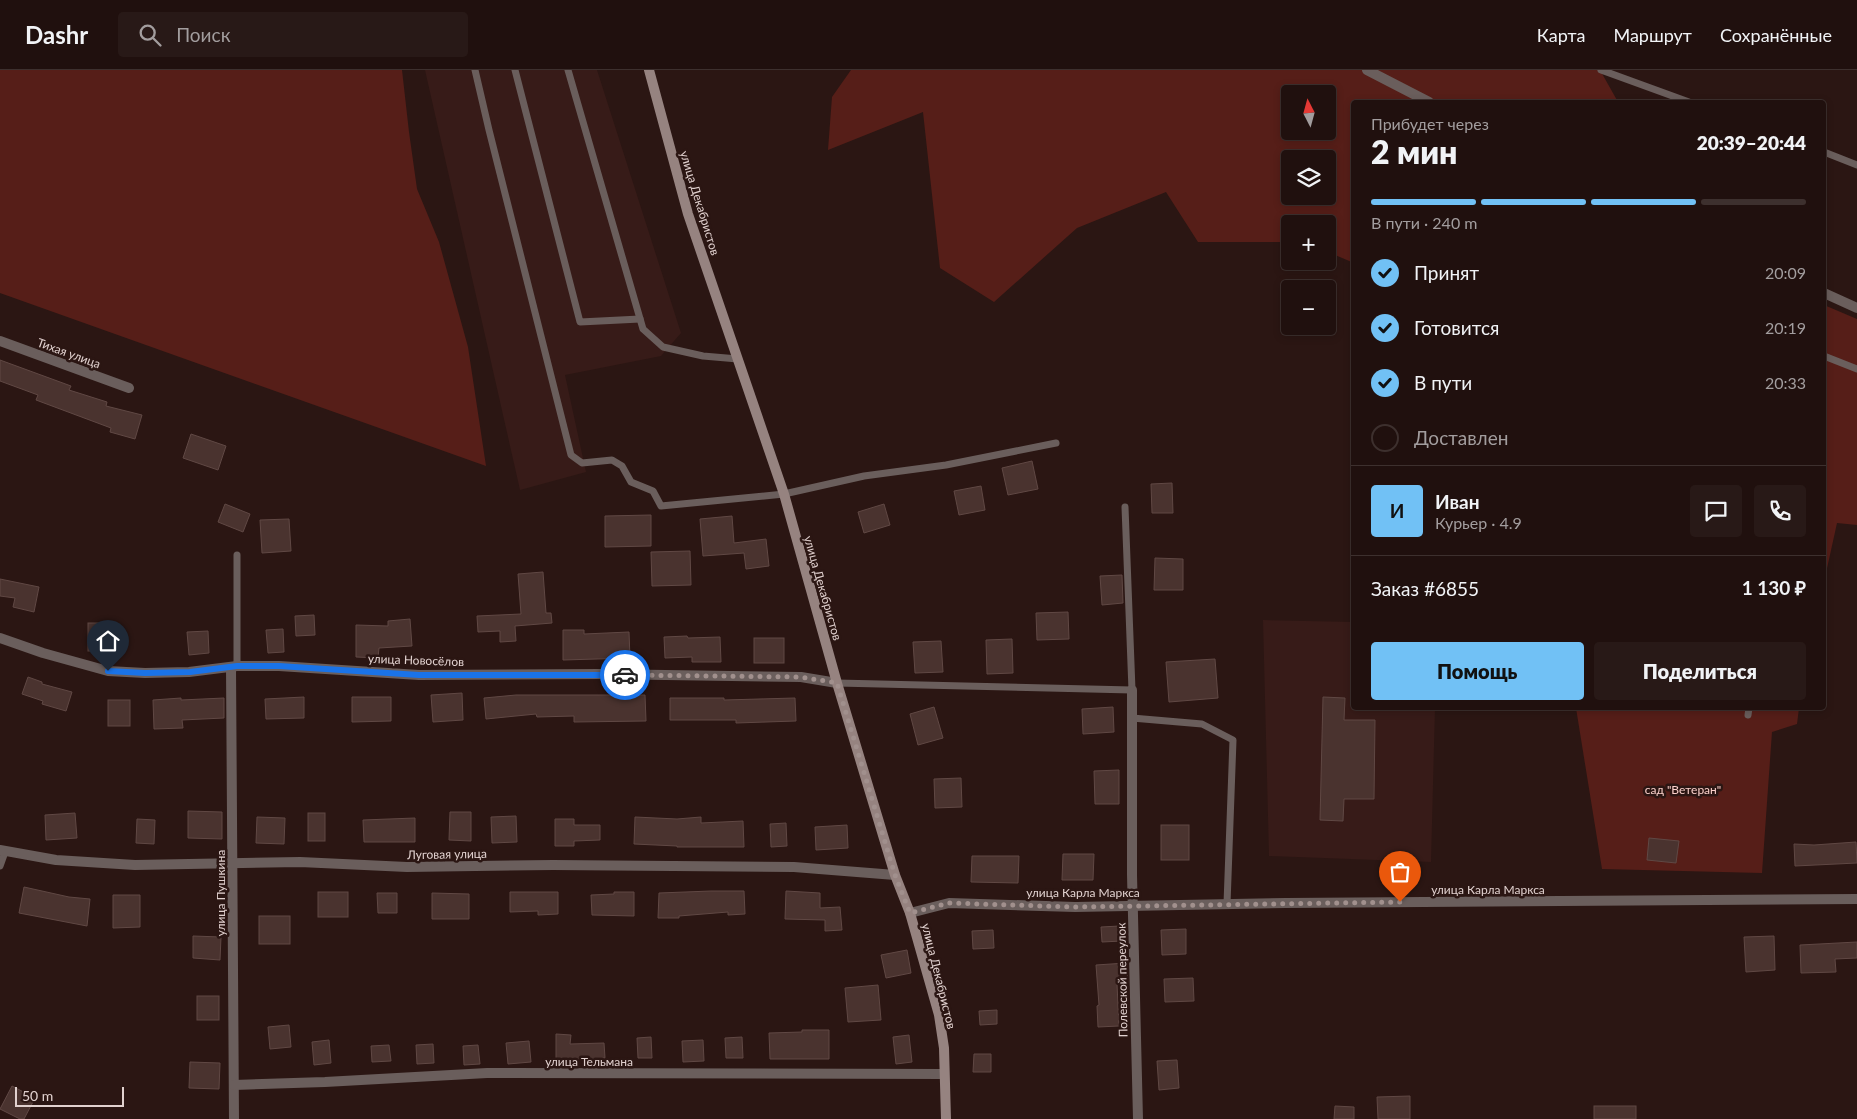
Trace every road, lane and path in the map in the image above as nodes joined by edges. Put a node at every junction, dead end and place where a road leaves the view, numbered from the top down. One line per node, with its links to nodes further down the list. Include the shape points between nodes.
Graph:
1 (475, 70): 20 (lane, via 571,455 582,463 612,460 622,466 631,482 652,491 661,506)
2 (515, 70): 13 (lane, via 580,322)
3 (568, 70): 13 (lane)
4 (648, 70): 16 (street, улица Декабристов, via 688,214)
5 (1367, 70): 7 (street)
6 (1601, 70): 8 (lane)
7 (1425, 100)
8 (1684, 100)
9 (1826, 153): 10 (lane)
10 (1857, 165)
11 (1826, 294): 12 (street)
12 (1857, 308)
13 (640, 319): 16 (lane, via 643,329 663,347 703,356)
14 (0, 341): 18 (street, Тихая улица)
15 (1826, 357): 17 (lane)
16 (738, 359): 20 (street, улица Декабристов)
17 (1857, 369)
18 (129, 388)
19 (1056, 443): 20 (lane, via 946,465 864,476)
20 (784, 494): 25 (street, улица Декабристов)
21 (1125, 507): 26 (lane)
22 (237, 555): 24 (lane)
23 (0, 638): 24 (street, улица Новосёлов, via 108,671 190,672)
24 (234, 667): 25 (street, улица Новосёлов, via 279,666 419,675 801,677); 29 (street, улица Пушкина)
25 (837, 683): 26 (lane); 31 (street, улица Декабристов)
26 (1132, 690): 27 (street, Полевской переулок)
27 (1132, 718): 33 (lane, via 1202,724 1233,740); 34 (street, Полевской переулок)
28 (2, 851): 29 (street, Луговая улица, via 56,860 135,865); 30 (lane)
29 (232, 863): 31 (street, Луговая улица, via 300,862 407,867 553,864 794,867); 37 (street, улица Пушкина)
30 (0, 866)
31 (895, 875): 35 (street, улица Декабристов)
32 (1857, 899): 33 (street, улица Карла Маркса)
33 (1227, 904): 34 (street, улица Карла Маркса)
34 (1133, 905): 35 (street, улица Карла Маркса, via 1075,907 949,903); 40 (street, Полевской переулок)
35 (910, 913): 36 (street, улица Декабристов, via 939,1015)
36 (944, 1074): 37 (street, улица Тельмана, via 487,1073); 39 (street, улица Декабристов)
37 (234, 1085): 38 (street, улица Пушкина)
38 (234, 1119)
39 (946, 1119)
40 (1138, 1119)

